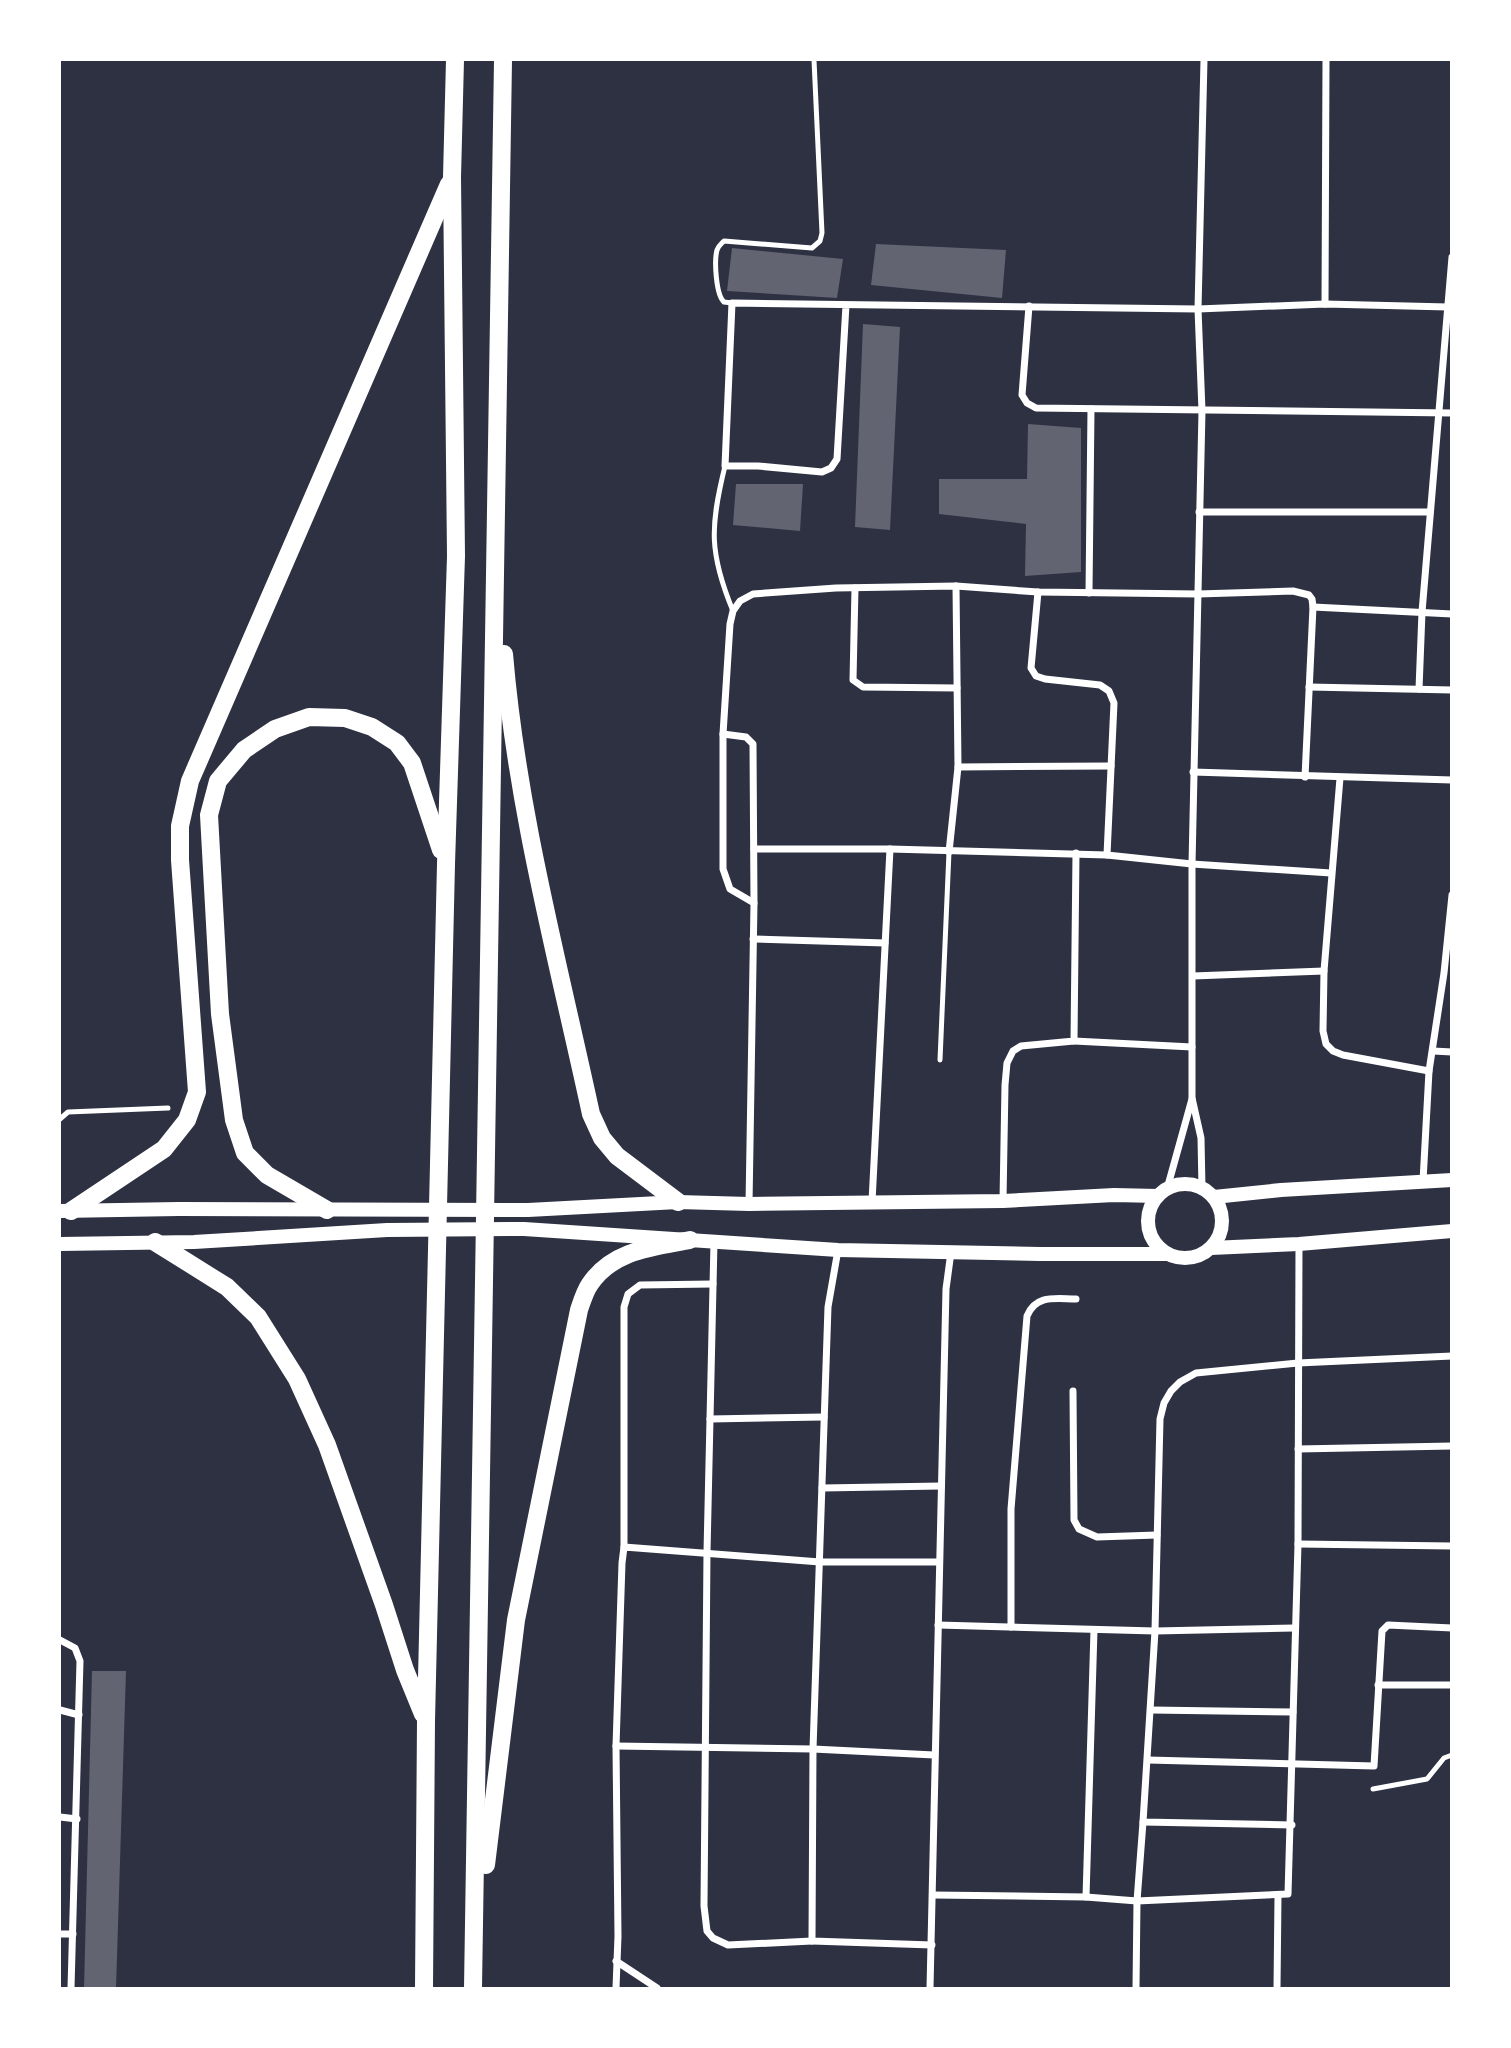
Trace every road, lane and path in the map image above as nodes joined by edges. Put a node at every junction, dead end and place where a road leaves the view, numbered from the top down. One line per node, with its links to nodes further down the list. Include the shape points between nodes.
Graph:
1 (454, 60): 6 (highway)
2 (503, 60): 21 (highway)
3 (814, 60): 8 (lane, via 820,241 812,248 724,241 717,251 718,294)
4 (1204, 60): 13 (street)
5 (1326, 60): 9 (street)
6 (452, 177): 47 (highway, via 456,556); 75 (highway, via 190,781 180,826 197,1092 187,1120 164,1149)
7 (1451, 257): 12 (street)
8 (732, 303): 10 (street); 18 (street)
9 (1325, 304): 12 (street); 13 (street)
10 (846, 305): 11 (street); 18 (street, via 837,459 831,468 822,472)
11 (1029, 306): 13 (street); 14 (street, via 1022,395 1036,408)
12 (1448, 307): 16 (street)
13 (1198, 309): 15 (street)
14 (1091, 409): 15 (street); 25 (street)
15 (1202, 411): 16 (street); 19 (street)
16 (1438, 413): 17 (street); 20 (street)
17 (1451, 413)
18 (725, 466): 28 (lane, via 716,505 715,556)
19 (1199, 512): 20 (street); 26 (street)
20 (1430, 512): 29 (street)
21 (497, 565): 71 (highway, via 509,705 529,836 591,1114 617,1156); 138 (highway)
22 (956, 586): 23 (street); 24 (street); 32 (street)
23 (855, 588): 28 (street, via 753,594); 32 (street, via 856,684)
24 (1038, 592): 25 (street); 36 (street, via 1031,668 1045,679 1100,685 1109,691 1114,703)
25 (1090, 593): 26 (street)
26 (1198, 594): 27 (street, via 1293,591 1309,595); 38 (street)
27 (1313, 607): 29 (street); 31 (street)
28 (733, 611): 35 (street)
29 (1422, 612): 30 (street); 33 (street)
30 (1451, 614)
31 (1309, 687): 33 (street); 39 (street)
32 (957, 688): 37 (street)
33 (1419, 689): 34 (street)
34 (1451, 690)
35 (723, 734): 42 (street, via 746,737 753,744); 51 (street, via 723,870 730,889)
36 (1111, 766): 37 (street); 46 (street)
37 (958, 767): 44 (street)
38 (1193, 772): 39 (street); 48 (street)
39 (1305, 777): 40 (street)
40 (1340, 778): 41 (street); 49 (street)
41 (1451, 780)
42 (754, 849): 43 (street); 51 (street)
43 (890, 849): 44 (street); 53 (street)
44 (949, 852): 45 (street); 61 (lane)
45 (1076, 853): 46 (street); 57 (street)
46 (1107, 855): 48 (street)
47 (446, 864): 74 (highway, via 412,763 397,743 372,727 345,718 309,717 275,729 244,750 218,781 209,815 220,1014 234,1120 245,1153 267,1175); 117 (highway)
48 (1192, 864): 49 (street); 56 (street)
49 (1331, 873): 54 (street)
50 (1451, 895): 55 (street)
51 (754, 903): 52 (street)
52 (753, 939): 53 (street); 73 (street)
53 (885, 943): 72 (street)
54 (1324, 971): 56 (street); 62 (street, via 1324,1031 1326,1044 1333,1051)
55 (1448, 973): 59 (street)
56 (1193, 976): 58 (street)
57 (1074, 1041): 58 (street); 70 (street, via 1021,1045 1007,1063)
58 (1192, 1047): 63 (street)
59 (1433, 1051): 60 (street); 62 (street)
60 (1451, 1052)
61 (940, 1060)
62 (1429, 1071): 67 (street)
63 (1192, 1098): 68 (street); 69 (street)
64 (168, 1108): 65 (lane, via 68,1112)
65 (60, 1119)
66 (1451, 1180): 67 (main road)
67 (1423, 1182): 69 (main road)
68 (1163, 1192): 69 (main road, via 1191,1185); 70 (main road); 85 (main road, via 1148,1220 1150,1233)
69 (1208, 1193): 82 (main road, via 1220,1210 1222,1223)
70 (1003, 1201): 72 (main road)
71 (678, 1202): 73 (main road); 74 (main road, via 528,1210)
72 (872, 1202): 73 (main road)
73 (749, 1204)
74 (327, 1210): 75 (main road)
75 (65, 1211)
76 (1451, 1231): 81 (main road)
77 (690, 1240): 78 (main road); 79 (main road, via 524,1229 387,1230); 138 (highway, via 637,1250 610,1263 589,1284 579,1310 516,1620)
78 (714, 1241): 83 (main road); 86 (street)
79 (155, 1242): 80 (main road); 117 (highway, via 227,1287 258,1317 297,1378 327,1445)
80 (60, 1244)
81 (1299, 1244): 82 (main road); 89 (street)
82 (1211, 1248): 85 (main road, via 1190,1258)
83 (838, 1250): 84 (main road); 91 (street, via 828,1307)
84 (951, 1252): 85 (main road); 95 (street)
85 (1167, 1254)
86 (713, 1284): 92 (street); 100 (street, via 640,1285 628,1294 624,1307)
87 (1076, 1299): 105 (street, via 1045,1299 1035,1303 1027,1316 1011,1509)
88 (1451, 1356): 89 (street)
89 (1298, 1363): 94 (street); 97 (street, via 1196,1373 1171,1391 1160,1419)
90 (1073, 1391): 97 (street, via 1074,1520 1079,1529 1097,1537)
91 (824, 1417): 92 (street); 96 (street)
92 (710, 1419): 101 (street)
93 (1451, 1446): 94 (street)
94 (1298, 1449): 98 (street)
95 (941, 1486): 96 (street); 103 (street)
96 (822, 1488): 102 (street)
97 (1157, 1535): 109 (street)
98 (1298, 1544): 99 (street); 106 (street)
99 (1451, 1546)
100 (624, 1547): 101 (street); 118 (street)
101 (707, 1552): 102 (street); 119 (street)
102 (820, 1562): 103 (street); 120 (street)
103 (939, 1562): 104 (street)
104 (937, 1625): 105 (street); 121 (street)
105 (1010, 1627): 108 (street)
106 (1294, 1628): 109 (street); 115 (street)
107 (1451, 1628): 111 (street, via 1384,1628)
108 (1094, 1630): 109 (street); 132 (street)
109 (1155, 1631): 114 (street)
110 (60, 1640): 116 (street, via 75,1648 80,1661)
111 (1378, 1685): 112 (street); 124 (street, via 1374,1766)
112 (1451, 1685)
113 (60, 1710): 116 (street)
114 (1150, 1710): 115 (street); 123 (street)
115 (1293, 1712): 124 (street)
116 (79, 1715): 127 (street)
117 (426, 1721): 141 (highway)
118 (616, 1746): 119 (street); 139 (street)
119 (707, 1748): 120 (street); 136 (street, via 706,1931 728,1945)
120 (813, 1749): 121 (street); 136 (street)
121 (934, 1755): 130 (street)
122 (1451, 1755): 125 (lane, via 1427,1779)
123 (1149, 1760): 124 (street); 128 (street)
124 (1293, 1764): 129 (street)
125 (1373, 1788)
126 (60, 1817): 127 (street)
127 (77, 1819): 135 (street)
128 (1143, 1822): 129 (street); 133 (street)
129 (1292, 1825): 131 (street, via 1288,1895)
130 (933, 1895): 132 (street); 137 (street)
131 (1278, 1896): 133 (street); 147 (street)
132 (1086, 1897): 133 (street)
133 (1137, 1901): 146 (street)
134 (60, 1934): 135 (street)
135 (73, 1934): 140 (street)
136 (812, 1941): 137 (street)
137 (932, 1945): 145 (street)
138 (474, 1948): 142 (highway)
139 (616, 1961): 143 (street); 144 (street)
140 (71, 1989)
141 (424, 1989)
142 (473, 1989)
143 (616, 1989)
144 (657, 1989)
145 (930, 1989)
146 (1136, 1989)
147 (1277, 1989)

